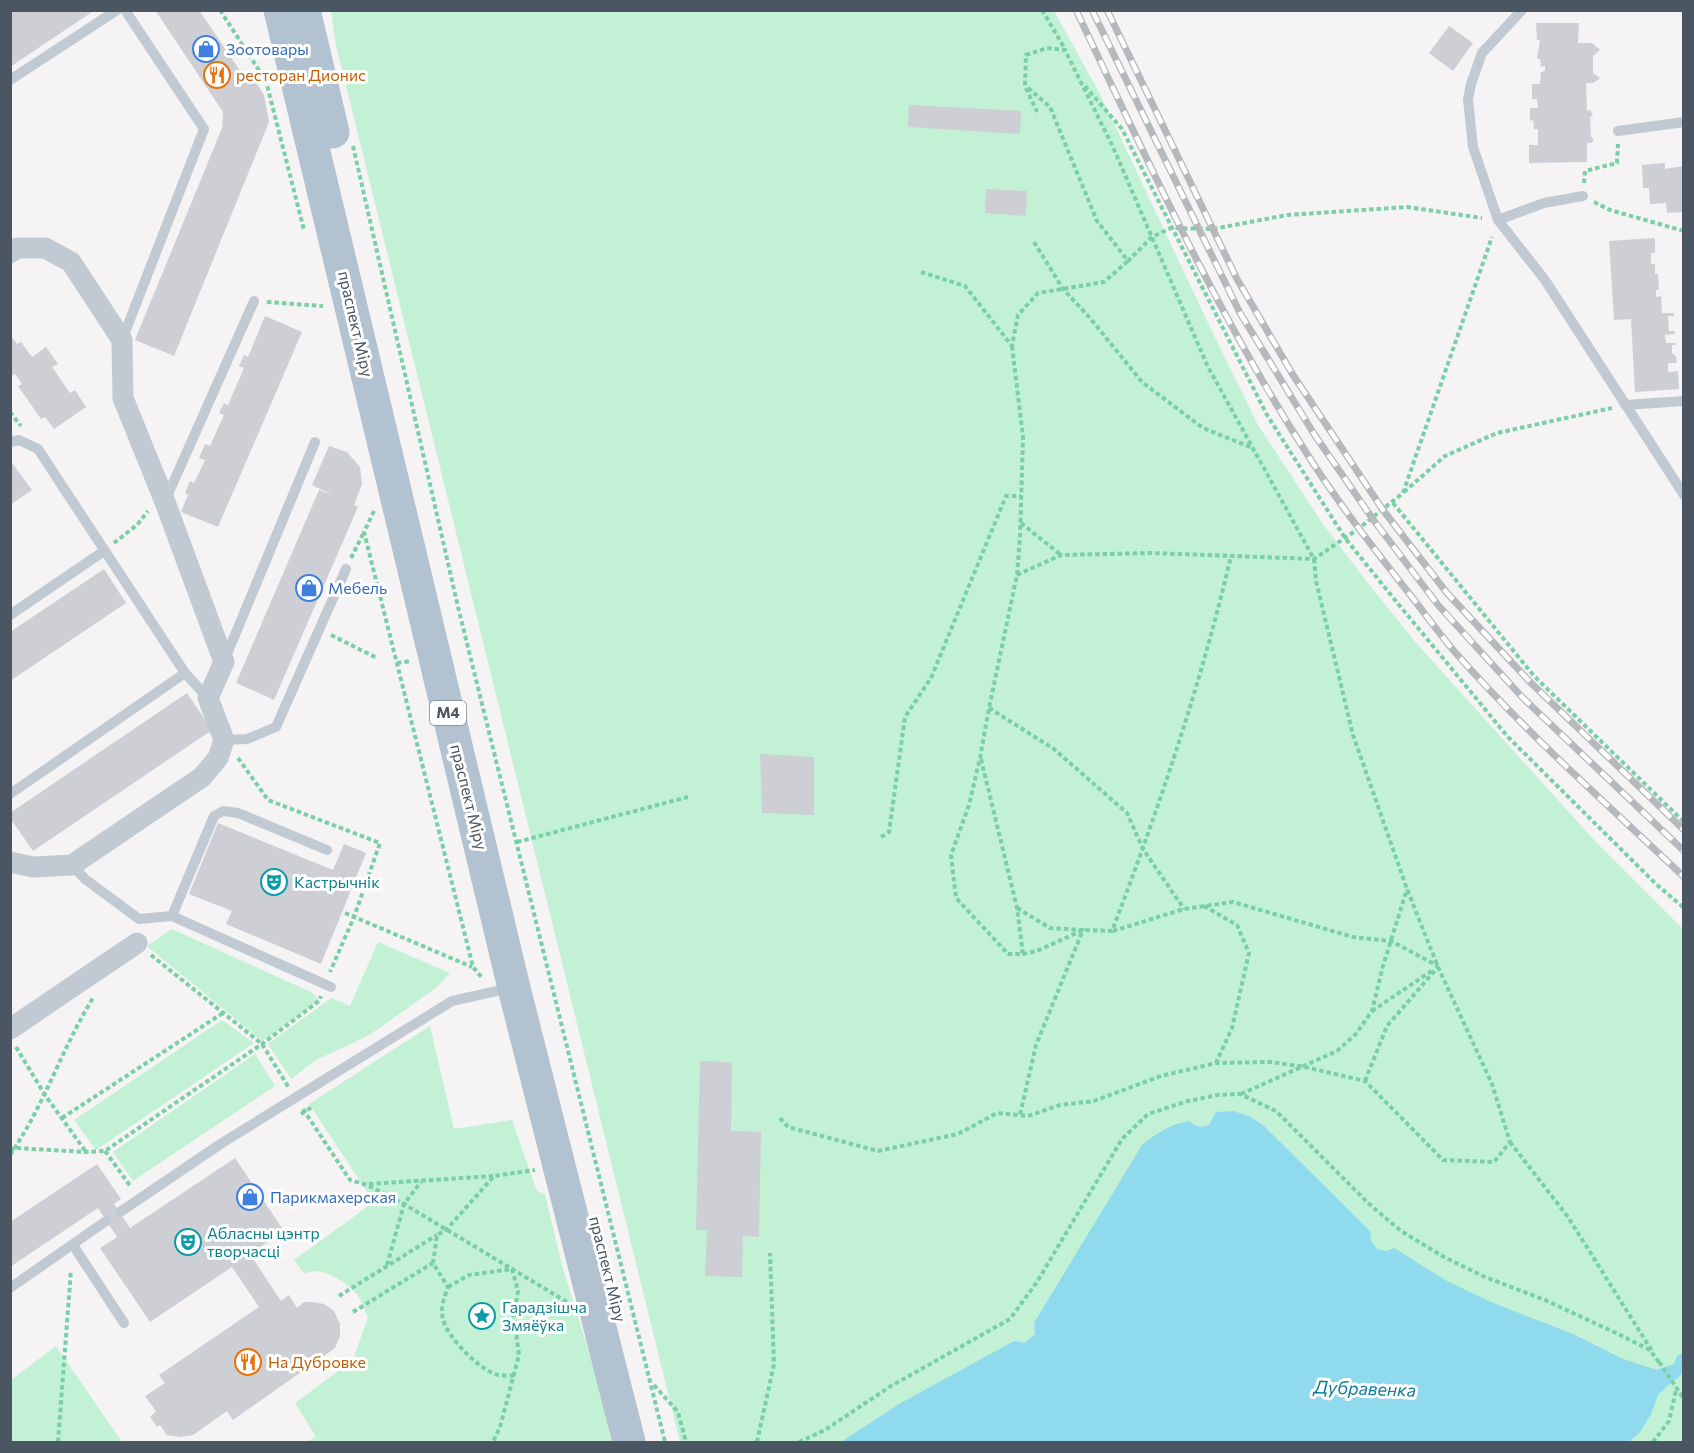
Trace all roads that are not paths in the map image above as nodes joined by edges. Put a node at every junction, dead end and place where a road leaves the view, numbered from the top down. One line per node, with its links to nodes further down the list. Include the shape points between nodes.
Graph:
1 (117, 10): 6 (lane)
2 (125, 10): 13 (lane, via 204,129)
3 (280, 10): 34 (main road, праспект Міру / М4)
4 (304, 10): 41 (main road, праспект Міру / М4, via 406,451)
5 (1522, 10): 10 (lane, via 1482,53 1468,99 1473,147)
6 (10, 80)
7 (1683, 122): 8 (lane)
8 (1618, 131)
9 (1583, 196): 10 (lane, via 1544,202)
10 (1498, 220): 15 (lane, via 1545,280)
11 (10, 253): 13 (street, via 17,248 45,248 71,262)
12 (254, 301): 19 (lane)
13 (122, 340): 19 (street, via 123,398)
14 (1683, 401): 15 (lane)
15 (1624, 405): 18 (lane)
16 (10, 442): 20 (lane, via 19,440 38,449)
17 (315, 442): 23 (lane)
18 (1683, 495)
19 (163, 498): 23 (street)
20 (104, 551): 22 (lane); 24 (lane)
21 (346, 569): 26 (lane, via 276,727 247,739)
22 (10, 615)
23 (224, 662): 25 (street)
24 (185, 673): 25 (lane); 27 (lane)
25 (208, 698): 26 (street)
26 (224, 740): 30 (street, via 218,758 202,777)
27 (10, 794)
28 (327, 850): 31 (lane, via 238,813 223,811 214,816)
29 (10, 862): 30 (street, via 33,867)
30 (72, 865): 31 (lane, via 139,919)
31 (172, 916): 33 (lane)
32 (137, 943): 35 (street)
33 (331, 987)
34 (514, 988): 36 (lane, via 452,1001 222,1143); 41 (main road, праспект Міру / М4)
35 (10, 1029)
36 (120, 1212)
37 (106, 1221): 38 (lane)
38 (73, 1245): 39 (lane); 40 (lane)
39 (10, 1288)
40 (124, 1323)
41 (641, 1410): 42 (main road, праспект Міру / М4)
42 (651, 1443)

